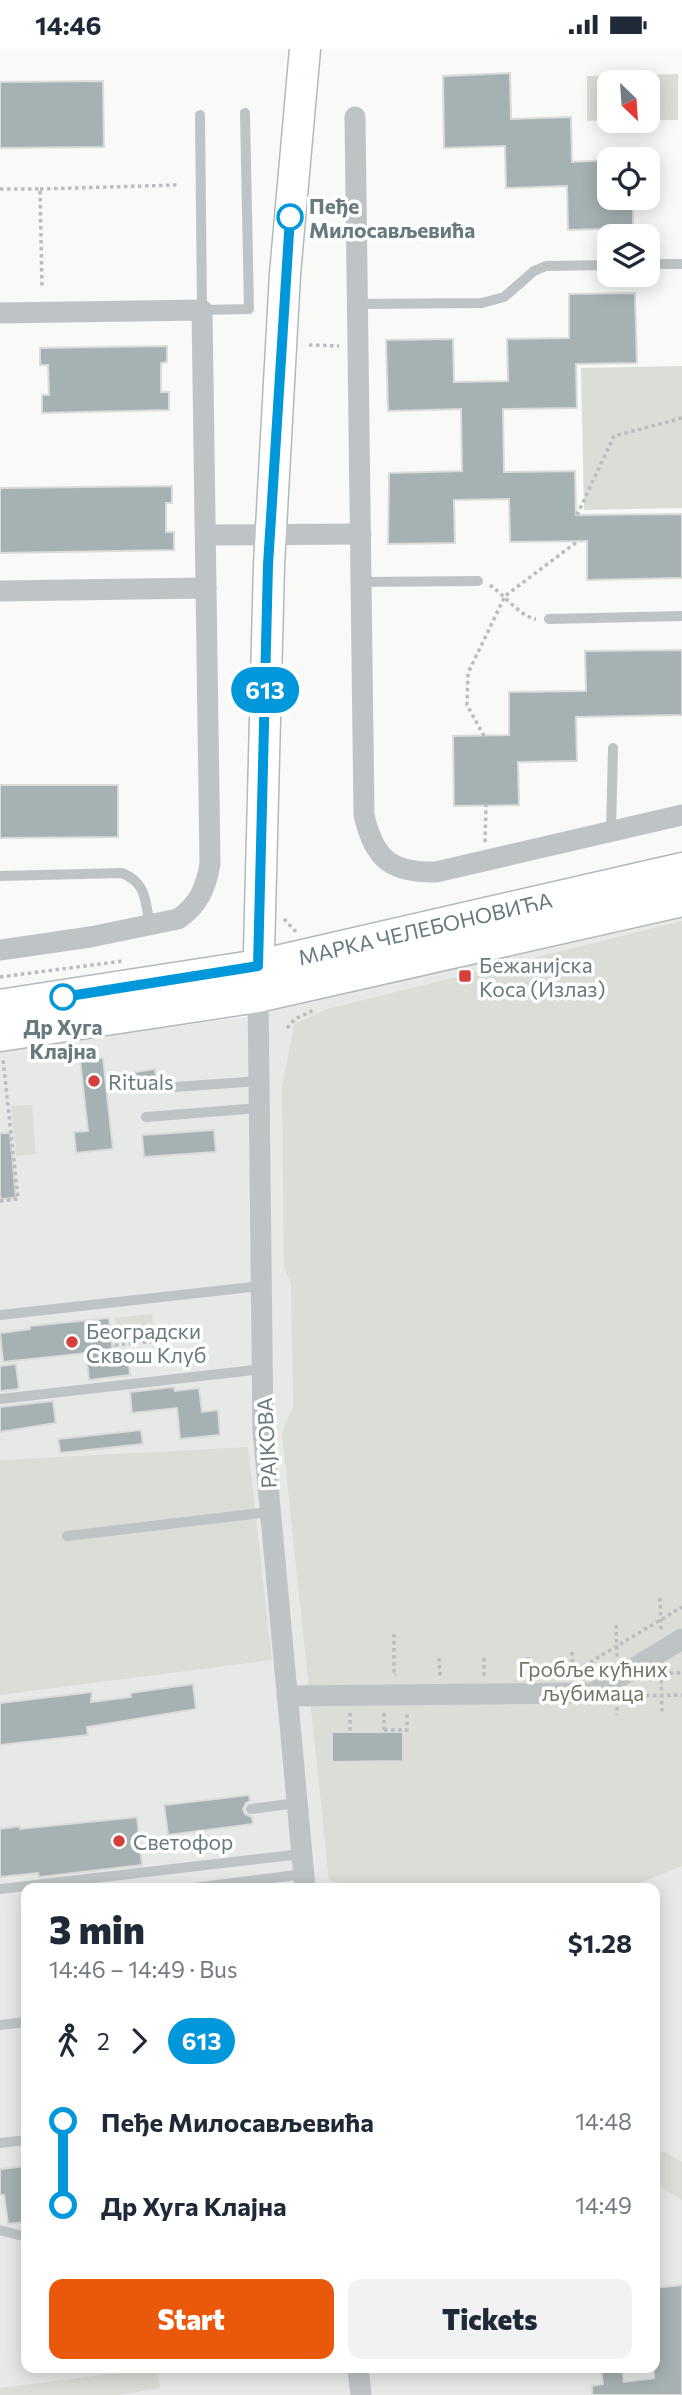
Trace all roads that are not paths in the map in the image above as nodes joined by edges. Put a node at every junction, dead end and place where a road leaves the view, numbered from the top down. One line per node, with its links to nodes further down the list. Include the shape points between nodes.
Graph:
1 (305, 49): 13 (main road, via 285,274)
2 (245, 113): 9 (lane, via 249,309)
3 (200, 115): 9 (lane)
4 (355, 117): 8 (street)
5 (660, 264): 6 (lane)
6 (682, 264)
7 (597, 265): 8 (lane, via 547,266 534,271 504,297 482,303)
8 (358, 304): 11 (street)
9 (202, 310): 10 (street); 12 (street)
10 (0, 313)
11 (360, 534): 13 (street); 15 (street)
12 (206, 535): 13 (street); 16 (street)
13 (270, 535): 28 (main road)
14 (478, 581): 15 (lane)
15 (361, 582): 22 (street, via 364,815 370,840 381,855 406,870 436,872)
16 (206, 588): 17 (street); 26 (street, via 210,864 201,897 188,912)
17 (0, 591)
18 (682, 616): 19 (lane)
19 (549, 619)
20 (612, 748): 22 (lane)
21 (682, 815): 22 (street)
22 (611, 832)
23 (682, 869): 28 (main road, МАРКА ЧЕЛЕБОНОВИЋА)
24 (0, 876): 26 (lane, via 122,873 142,887)
25 (682, 900): 28 (main road, МАРКА ЧЕЛЕБОНОВИЋА)
26 (150, 926): 27 (street)
27 (0, 950)
28 (258, 981): 29 (main road, МАРКА ЧЕЛЕБОНОВИЋА); 30 (main road, МАРКА ЧЕЛЕБОНОВИЋА); 31 (street, РАЈКОВА)
29 (0, 1006)
30 (1, 1046)
31 (258, 1081): 32 (lane); 33 (street, РАЈКОВА)
32 (175, 1087)
33 (258, 1108): 34 (lane); 35 (street, РАЈКОВА)
34 (146, 1117)
35 (260, 1286): 36 (lane); 37 (street, РАЈКОВА)
36 (0, 1315)
37 (262, 1369): 38 (lane); 39 (street, РАЈКОВА)
38 (0, 1399)
39 (270, 1512): 40 (lane); 42 (street, РАЈКОВА)
40 (67, 1537)
41 (682, 1639): 42 (street, via 593,1693)
42 (288, 1696): 43 (street, РАЈКОВА)
43 (297, 1803): 44 (lane); 45 (street, РАЈКОВА)
44 (251, 1809)
45 (303, 1872): 46 (lane); 47 (lane)
46 (107, 1883)
47 (228, 1883)
48 (21, 1888): 49 (lane)
49 (0, 1889)
50 (21, 2023): 51 (lane)
51 (0, 2025)
52 (21, 2141): 53 (lane)
53 (0, 2143)
54 (0, 2230): 55 (lane)
55 (21, 2236)
56 (359, 2373): 57 (street)
57 (361, 2395)

